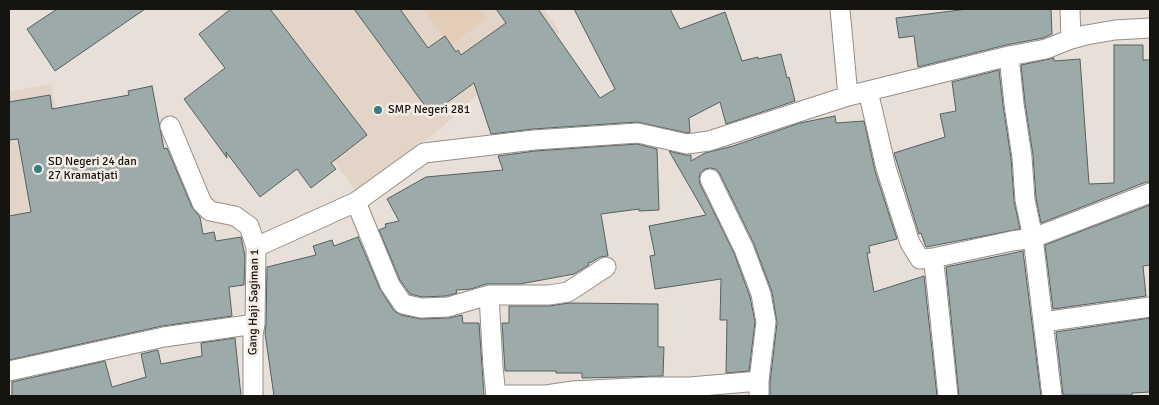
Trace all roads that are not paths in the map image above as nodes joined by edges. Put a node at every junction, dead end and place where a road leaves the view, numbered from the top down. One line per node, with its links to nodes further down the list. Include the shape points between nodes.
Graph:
1 (840, 9): 7 (street)
2 (1070, 9): 4 (street)
3 (1150, 28): 4 (street, via 1115,30)
4 (1071, 39): 5 (street, via 1046,49)
5 (1009, 56): 6 (street); 12 (street, via 1025,200)
6 (868, 91): 7 (street); 14 (street, via 886,168 910,243 920,259)
7 (848, 96): 11 (street, via 702,142 686,144 638,132 424,153)
8 (170, 126): 13 (street, Gang Haji Sagiman 1, via 202,203 210,211 235,216 249,226)
9 (710, 179): 21 (street, via 744,249 760,294 766,322)
10 (1150, 193): 12 (street)
11 (356, 202): 13 (street); 16 (street, via 390,285 403,304 421,308 448,307)
12 (1033, 238): 14 (street); 18 (street)
13 (256, 247): 19 (street, Gang Haji Sagiman 1)
14 (933, 258): 24 (street)
15 (606, 267): 16 (street, via 568,292 549,295)
16 (488, 294): 23 (street)
17 (1150, 307): 18 (street)
18 (1043, 322): 25 (street)
19 (255, 324): 20 (street, via 164,337); 22 (street, Gang Haji Sagiman 1)
20 (9, 371)
21 (759, 389): 23 (street, via 650,387)
22 (253, 396)
23 (496, 396)
24 (948, 396)
25 (1052, 396)

